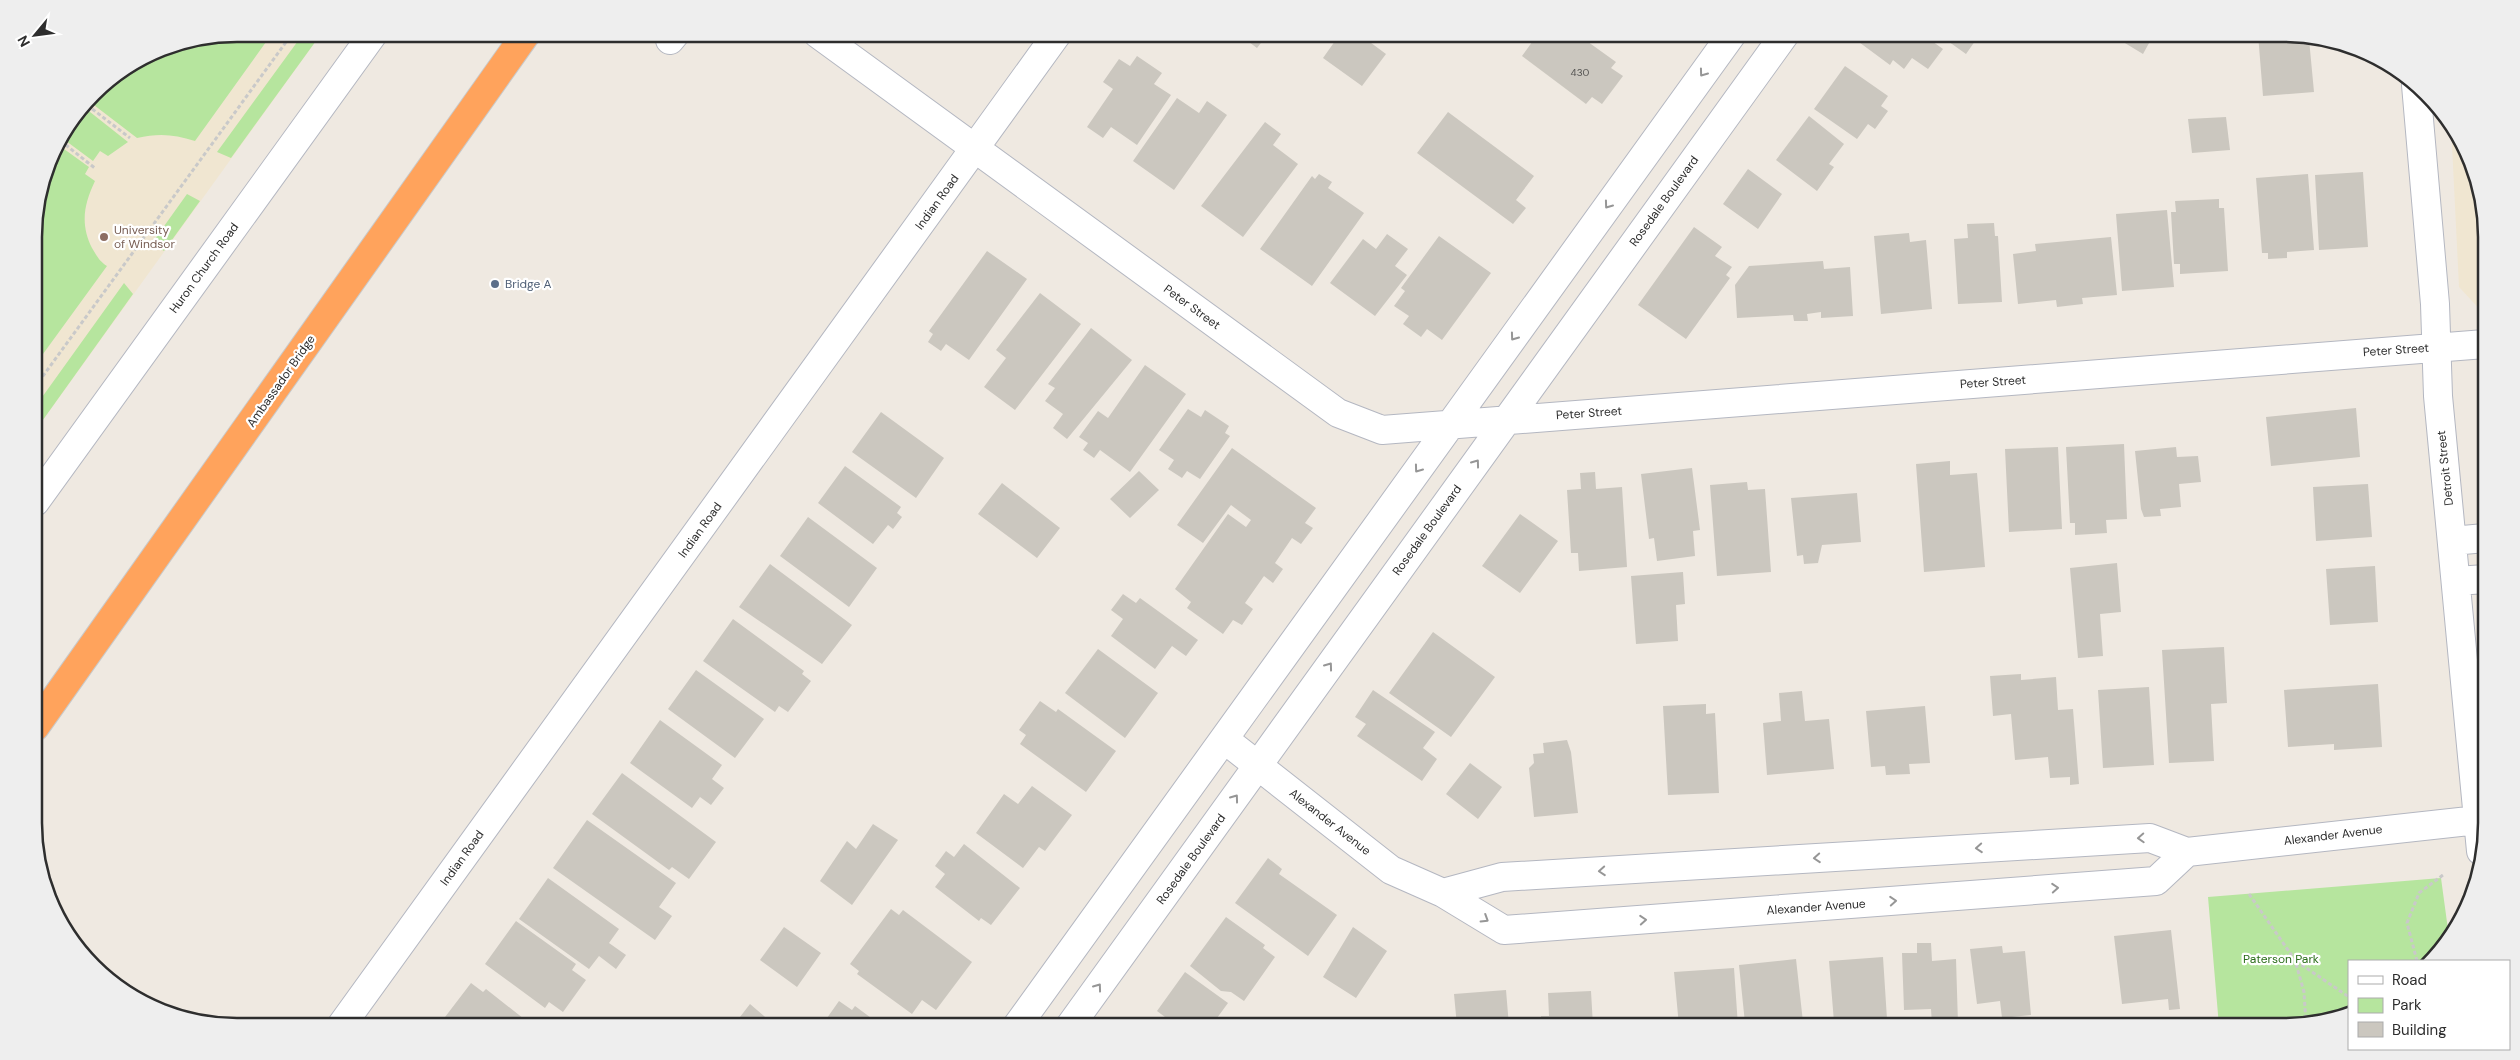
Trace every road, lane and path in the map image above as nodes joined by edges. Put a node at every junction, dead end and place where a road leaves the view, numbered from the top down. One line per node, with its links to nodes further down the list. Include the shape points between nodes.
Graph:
1 (286, 42): 18 (path)
2 (366, 42): 21 (street, Huron Church Road)
3 (520, 42): 26 (highway, Ambassador Bridge)
4 (829, 42): 13 (street, Peter Street)
5 (1052, 42): 13 (street, Indian Road)
6 (1726, 42): 11 (street, one-way to 11)
7 (1779, 42): 14 (street, Rosedale Boulevard)
8 (2421, 101): 17 (street, Detroit Street)
9 (92, 108): 10 (path)
10 (130, 138)
11 (1656, 140): 14 (street); 20 (street, one-way to 20)
12 (66, 145): 15 (path)
13 (975, 148): 20 (street, Peter Street, via 1338,413 1382,430); 38 (street, Indian Road)
14 (1692, 163): 19 (street, Rosedale Boulevard)
15 (96, 169)
16 (2478, 344): 17 (street, Peter Street)
17 (2435, 347): 19 (street, Peter Street); 23 (street, Detroit Street)
18 (42, 376)
19 (1507, 420): 20 (street, Peter Street); 28 (street, Rosedale Boulevard, one-way to 19)
20 (1451, 424): 27 (street, one-way to 27)
21 (42, 492)
22 (2478, 539): 23 (street)
23 (2452, 541): 25 (street, Detroit Street)
24 (2478, 580): 25 (street)
25 (2456, 581): 29 (street, Detroit Street)
26 (42, 717)
27 (1224, 739): 28 (street, Alexander Avenue); 39 (street)
28 (1258, 766): 32 (street, Alexander Avenue, via 1391,870); 40 (street, Rosedale Boulevard, one-way to 28)
29 (2478, 820): 30 (street, Alexander Avenue)
30 (2187, 852): 32 (street, Alexander Avenue, one-way to 32, via 2150,838 1502,877); 32 (street, Alexander Avenue, one-way to 30, via 1504,930 2156,881)
31 (2443, 876): 35 (path, via 2419,894 2407,923)
32 (1443, 893)
33 (2249, 894): 34 (path)
34 (2295, 960): 36 (path); 37 (path, via 2304,992)
35 (2417, 960)
36 (2348, 996)
37 (2306, 1016)
38 (347, 1018)
39 (1027, 1018)
40 (1076, 1018)

